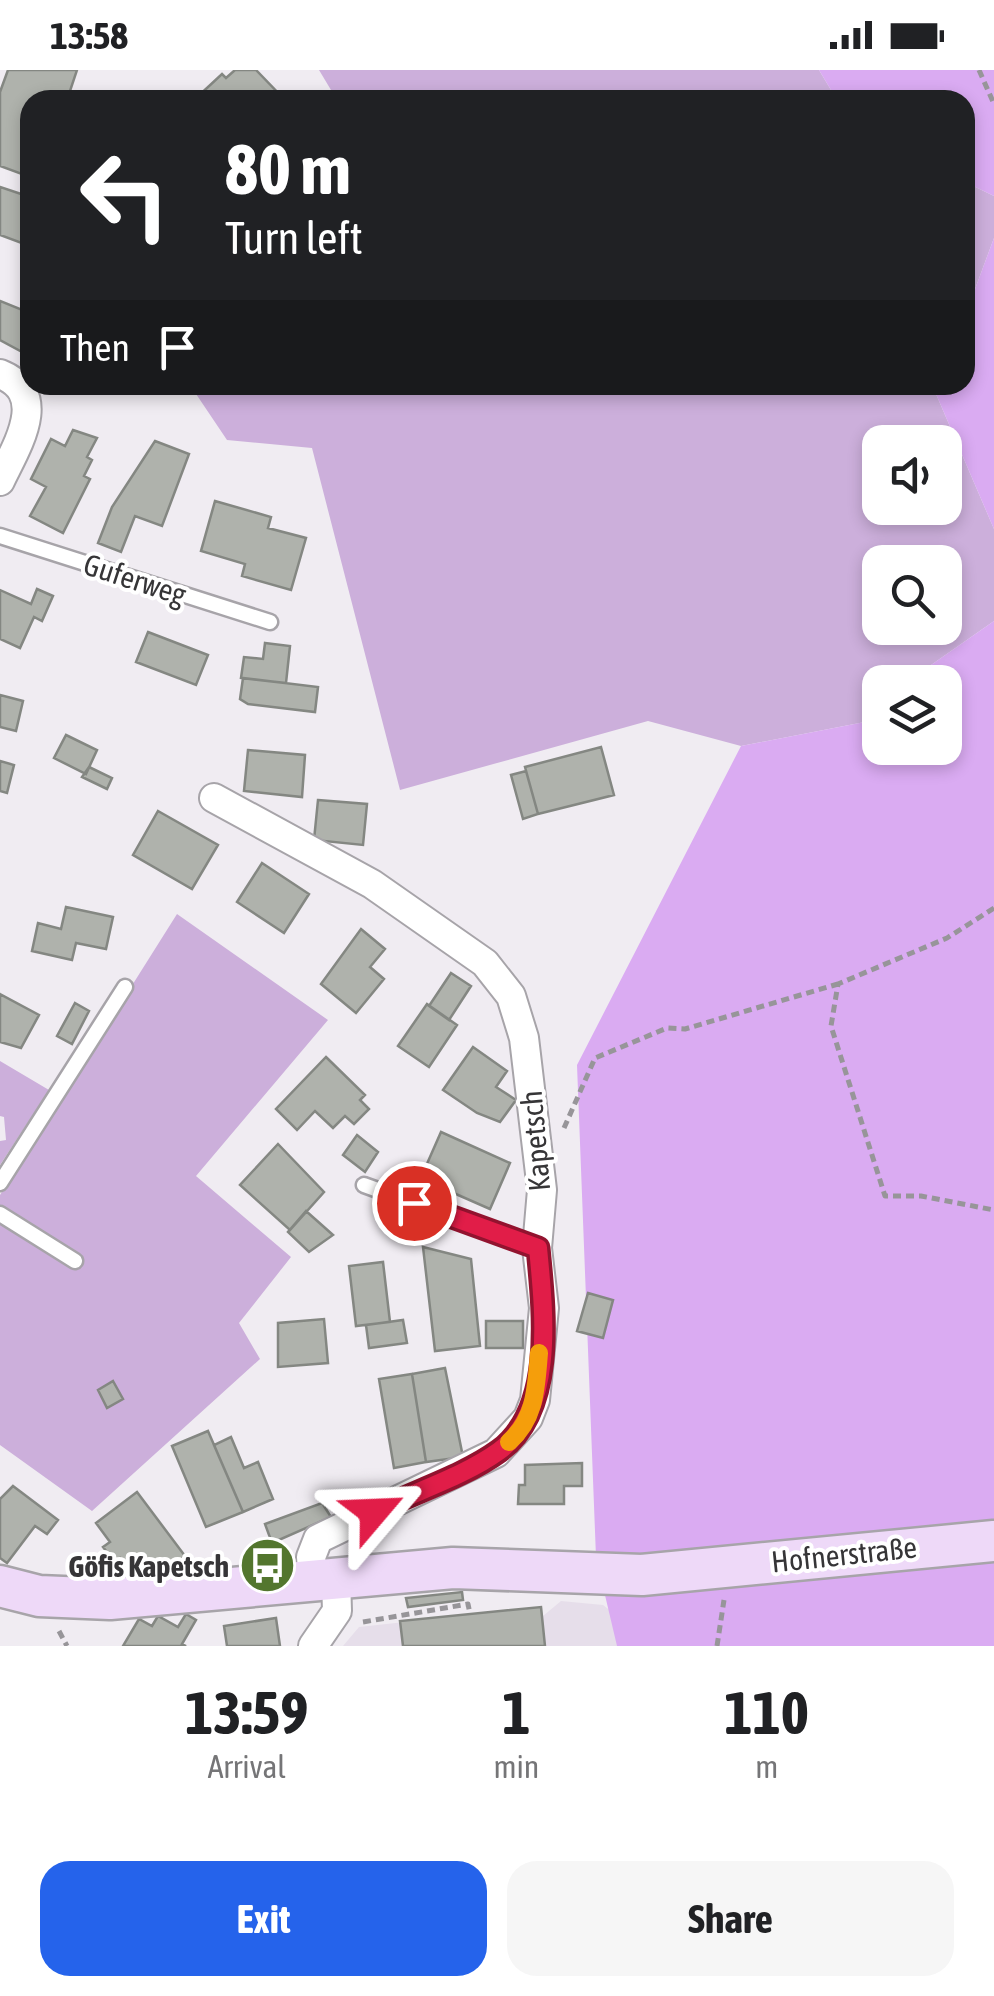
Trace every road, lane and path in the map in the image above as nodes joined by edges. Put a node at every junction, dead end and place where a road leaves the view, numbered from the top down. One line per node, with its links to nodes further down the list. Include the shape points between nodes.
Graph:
1 (980, 70): 2 (path)
2 (994, 104)
3 (32, 395): 4 (street)
4 (0, 481)
5 (0, 536): 6 (lane, Guferweg)
6 (270, 622)
7 (214, 798): 16 (street, Kapetsch, via 372,884 486,963 510,996 524,1038 542,1190)
8 (994, 908): 9 (path, via 947,938)
9 (838, 984): 11 (path, via 685,1029 668,1028 595,1058); 14 (path, via 832,1026 886,1196)
10 (126, 987): 12 (lane)
11 (558, 1138)
12 (0, 1182)
13 (364, 1185): 16 (lane)
14 (994, 1210)
15 (0, 1214): 17 (lane)
16 (538, 1248): 20 (street, Kapetsch, via 544,1308 535,1400 518,1434 496,1453 318,1540 311,1557)
17 (75, 1261)
18 (994, 1541): 19 (main road, Hofnerstraße)
19 (712, 1568): 20 (main road, Hofnerstraße, via 592,1551 527,1567); 25 (path)
20 (324, 1579): 21 (main road, Hofnerstraße, via 110,1599 39,1596); 24 (street, via 336,1612)
21 (0, 1586)
22 (470, 1614): 23 (path, via 468,1604)
23 (352, 1624)
24 (313, 1646)
25 (717, 1646)

